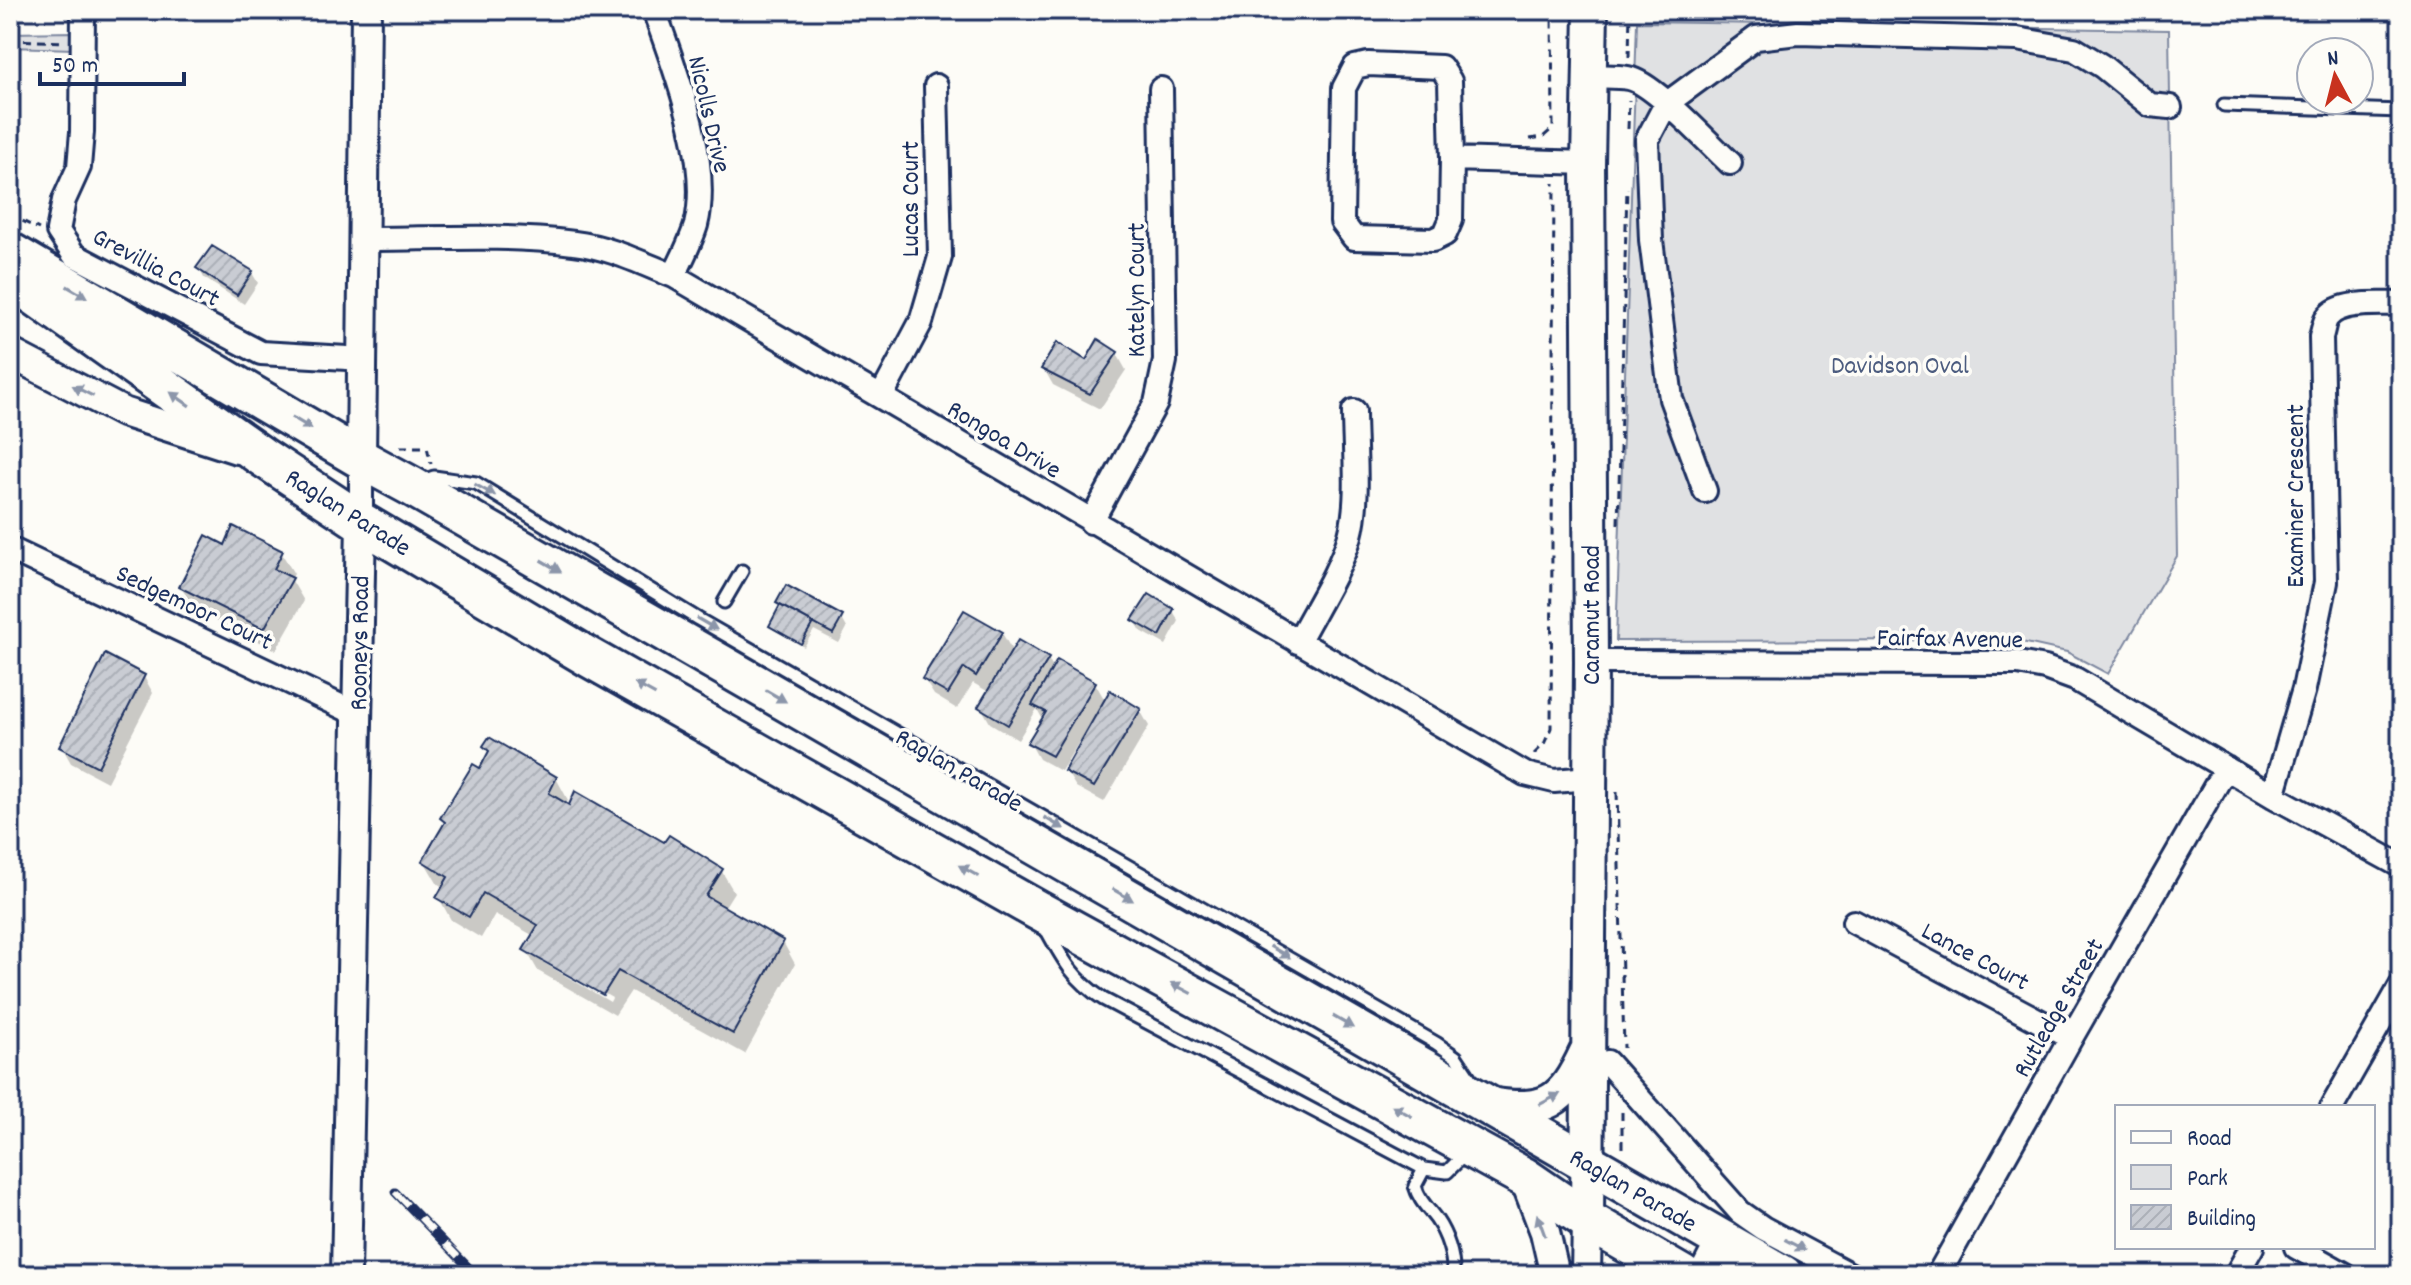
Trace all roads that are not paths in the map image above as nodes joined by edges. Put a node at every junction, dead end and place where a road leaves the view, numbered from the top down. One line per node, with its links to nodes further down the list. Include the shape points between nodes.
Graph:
1 (83, 10): 21 (street, Grevillia Court, via 79,167 58,231 74,255 261,353)
2 (366, 10): 15 (street, Rooneys Road)
3 (654, 10): 17 (street, Nicolls Drive, via 676,72 700,189 696,225)
4 (1591, 10): 5 (main road, Caramut Road)
5 (1590, 76): 8 (street, via 1640,82); 13 (main road, Caramut Road)
6 (936, 86): 22 (street, Lucas Court, via 940,257 921,322)
7 (1161, 89): 28 (street, Katelyn Court, via 1165,361 1156,403)
8 (1666, 104): 10 (street, via 1756,38 1798,33 2017,39 2074,49 2150,105); 14 (street); 26 (street, via 1647,140 1651,240 1671,399)
9 (2224, 105): 11 (lane)
10 (2170, 107)
11 (2401, 111)
12 (1452, 159): 12 (street, via 1450,81 1441,67 1355,67 1344,88 1342,222 1354,238 1433,240 1445,234 1451,220); 13 (street)
13 (1588, 163): 33 (main road, Caramut Road)
14 (1730, 163)
15 (364, 239): 17 (street, Rongoa Drive, via 575,243 615,252); 21 (street, Rooneys Road)
16 (10, 252): 24 (highway, Raglan Parade, one-way to 24)
17 (674, 276): 22 (street, Rongoa Drive)
18 (10, 278): 25 (highway, Raglan Parade, one-way to 18)
19 (2401, 304): 37 (street, Examiner Crescent, via 2338,309 2327,318 2321,337 2326,582 2304,689)
20 (10, 353): 25 (street, one-way to 20, via 123,412)
21 (364, 359): 24 (street, Rooneys Road)
22 (881, 397): 28 (street, Rongoa Drive)
23 (1354, 411): 32 (street, via 1350,534)
24 (362, 443): 27 (street, Rooneys Road); 44 (highway, Raglan Parade, one-way to 44)
25 (261, 456): 27 (highway, Raglan Parade)
26 (1705, 491)
27 (361, 522): 34 (street, Rooneys Road); 39 (highway, Raglan Parade, one-way to 27)
28 (1091, 522): 32 (street, Rongoa Drive)
29 (10, 549): 34 (street, Sedgemoor Court)
30 (742, 571): 31 (lane)
31 (724, 602)
32 (1298, 642): 36 (street, Rongoa Drive, via 1525,774)
33 (1591, 662): 35 (street, Fairfax Avenue, via 2018,663 2075,679); 36 (main road, Caramut Road)
34 (357, 714): 54 (street, Rooneys Road)
35 (2226, 768): 37 (street, Fairfax Avenue); 42 (street, Rutledge Street)
36 (1603, 783): 43 (main road, Caramut Road)
37 (2273, 796): 38 (street, Fairfax Avenue)
38 (2401, 866)
39 (1037, 910): 46 (highway, Raglan Parade, one-way to 39); 48 (lane, via 1066,966 1086,988)
40 (1854, 922): 42 (street, Lance Court)
41 (2401, 986): 45 (street)
42 (2071, 1038): 62 (street, Rutledge Street)
43 (1598, 1055): 44 (main road, one-way to 43, via 1526,1108 1556,1098); 47 (main road, Caramut Road); 51 (street, Raglan Parade, via 1625,1081)
44 (1486, 1104): 47 (highway, Raglan Parade)
45 (2333, 1105)
46 (1470, 1149): 48 (lane, via 1447,1172); 49 (highway, Raglan Parade)
47 (1588, 1163): 50 (main road, Caramut Road); 51 (highway, Raglan Parade)
48 (1424, 1169): 55 (lane, via 1415,1186 1448,1242)
49 (1524, 1177): 50 (highway, Raglan Parade); 56 (street, one-way to 49)
50 (1587, 1220): 57 (street); 58 (highway, Raglan Parade)
51 (1733, 1227): 59 (highway); 60 (highway, Raglan Parade); 61 (street, Raglan Parade, one-way to 61, via 1763,1228)
52 (2251, 1249): 63 (street)
53 (2300, 1249): 64 (street)
54 (346, 1275)
55 (1453, 1275)
56 (1555, 1275)
57 (1586, 1275)
58 (1682, 1275)
59 (1709, 1275)
60 (1783, 1275)
61 (1851, 1275)
62 (1938, 1275)
63 (2236, 1275)
64 (2346, 1275)

